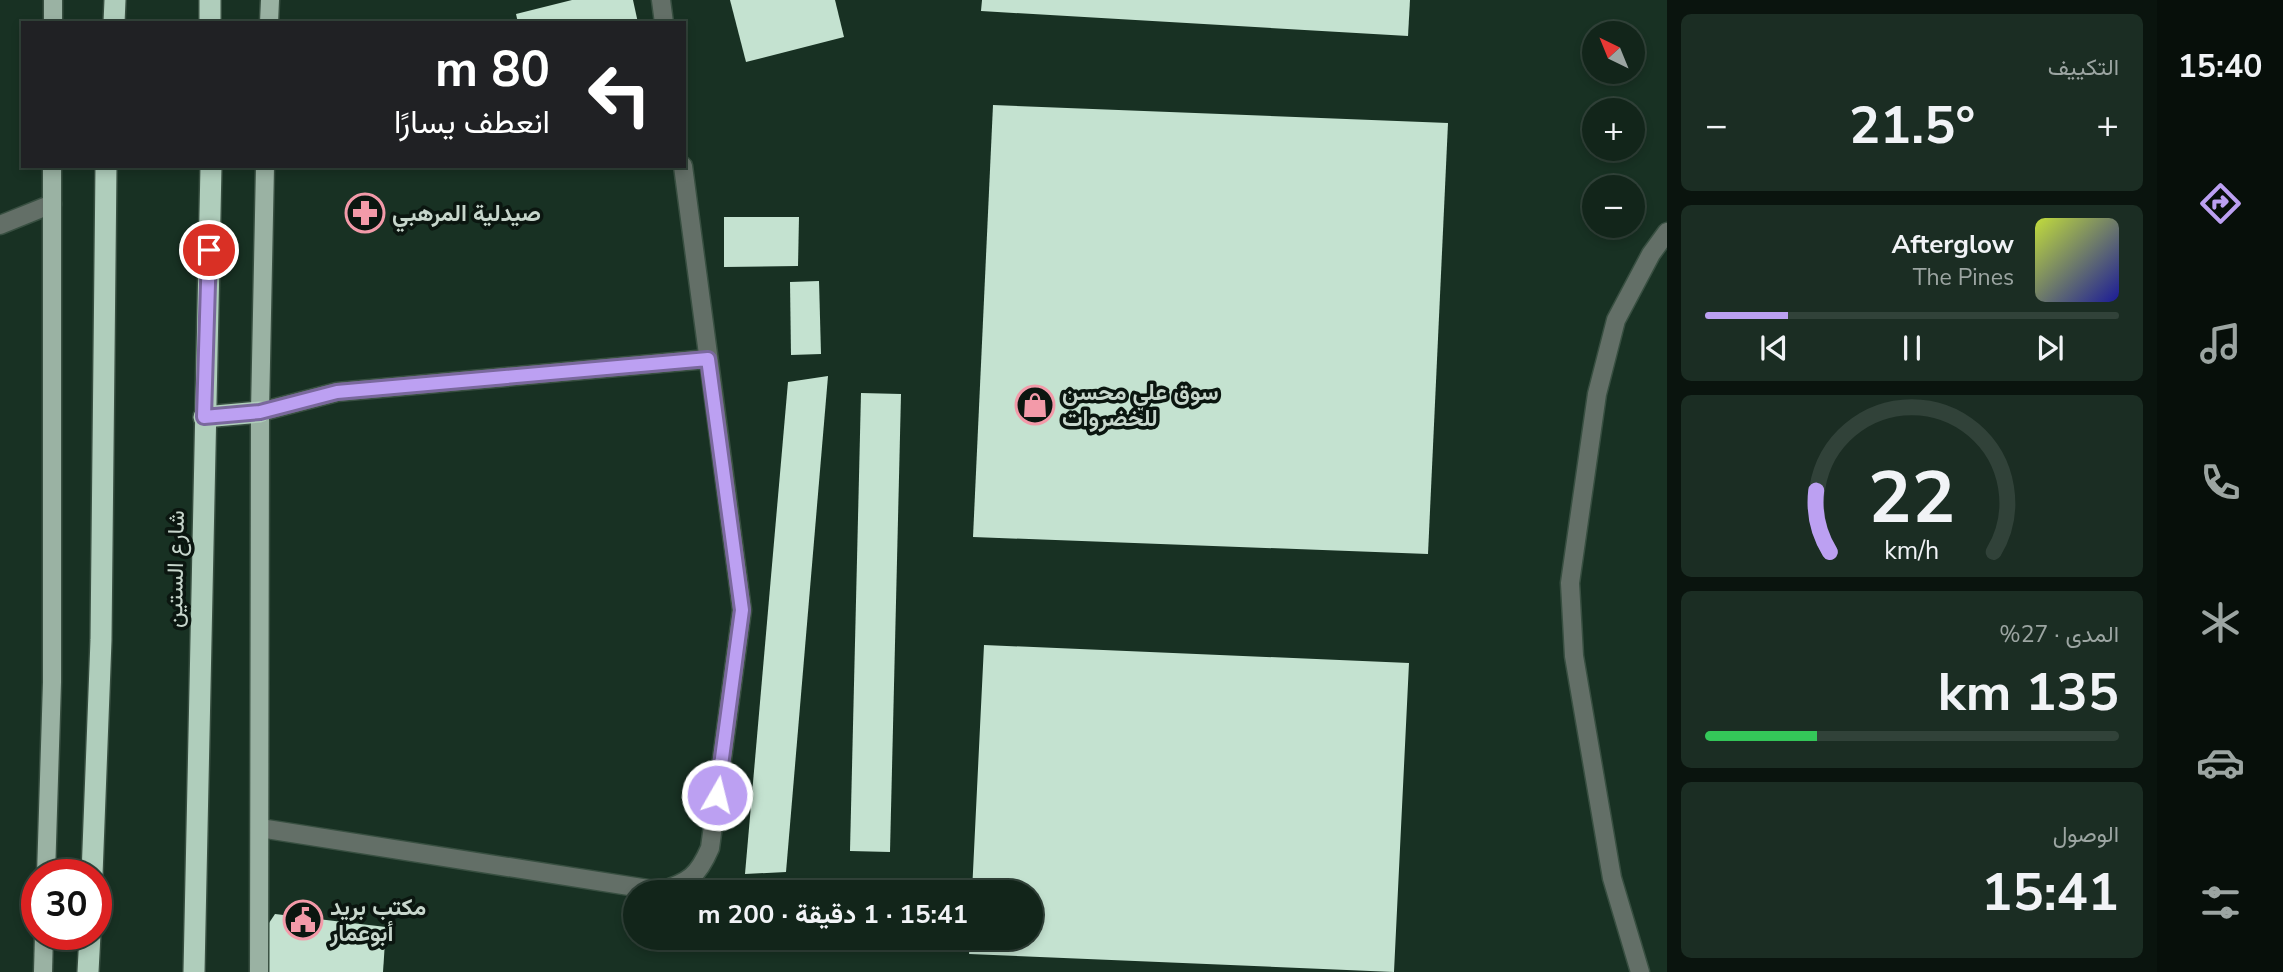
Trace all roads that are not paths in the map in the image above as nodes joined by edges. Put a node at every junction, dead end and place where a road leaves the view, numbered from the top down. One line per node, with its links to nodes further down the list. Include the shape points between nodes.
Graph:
1 (53, 0): 6 (main road)
2 (115, 0): 7 (highway)
3 (210, 0): 8 (highway)
4 (270, 0): 9 (main road)
5 (661, 0): 10 (street)
6 (53, 21)
7 (114, 21)
8 (210, 21)
9 (269, 21)
10 (664, 21)
11 (52, 168): 16 (main road)
12 (106, 168): 24 (highway, via 101,640)
13 (211, 168): 21 (highway, شارع الستين)
14 (264, 168): 20 (main road)
15 (683, 168): 19 (street)
16 (52, 204): 17 (street); 23 (main road, via 52,682)
17 (0, 225)
18 (1667, 232): 31 (street, via 1616,320 1597,394 1570,583 1574,656 1612,878)
19 (708, 359): 20 (street, via 337,392); 22 (street, via 742,610 710,848 702,868 686,883 661,891)
20 (260, 412): 21 (highway); 22 (main road)
21 (204, 417): 29 (highway, شارع الستين)
22 (260, 828): 30 (main road)
23 (46, 859)
24 (93, 859)
25 (44, 950): 27 (main road)
26 (89, 950): 28 (highway)
27 (43, 972)
28 (88, 972)
29 (194, 972)
30 (259, 972)
31 (1640, 972)

